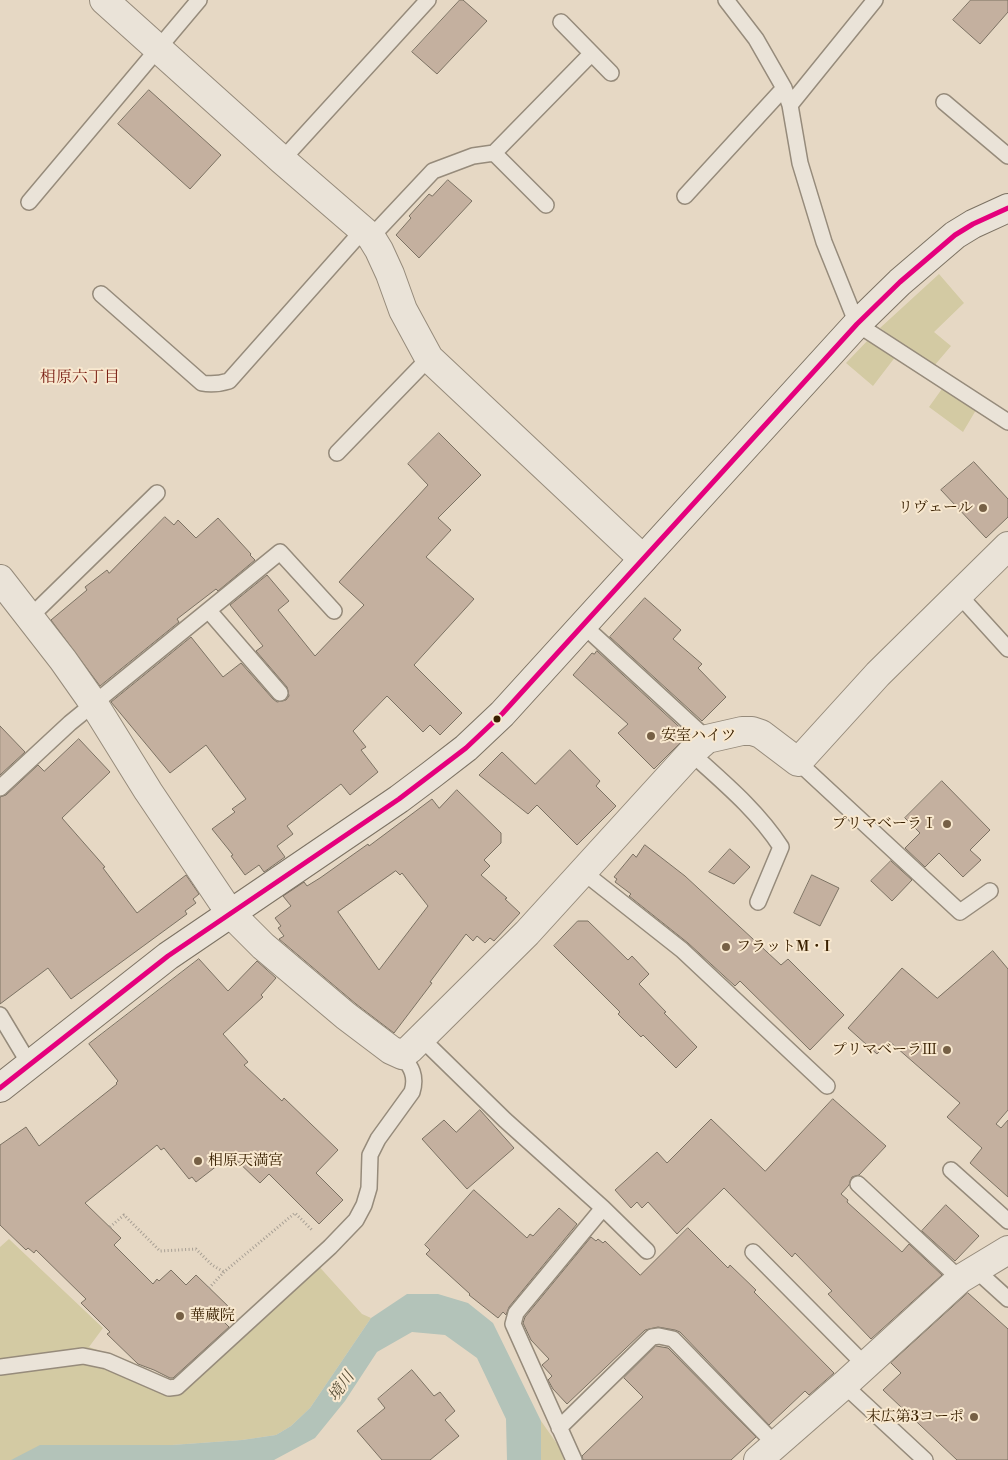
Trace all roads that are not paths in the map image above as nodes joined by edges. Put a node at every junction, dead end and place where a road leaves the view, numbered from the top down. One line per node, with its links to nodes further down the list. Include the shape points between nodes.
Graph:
1 (104, 0): 7 (street)
2 (199, 0): 7 (lane)
3 (428, 0): 15 (lane)
4 (726, 0): 10 (lane, via 756,39)
5 (875, 0): 12 (lane)
6 (561, 22): 8 (lane)
7 (159, 50): 15 (street); 17 (lane)
8 (591, 54): 9 (lane); 13 (lane)
9 (611, 73)
10 (784, 88): 12 (lane); 16 (lane)
11 (944, 102): 14 (lane)
12 (790, 105): 22 (lane, via 800,163 824,242)
13 (494, 153): 18 (lane); 20 (lane, via 474,156 433,171)
14 (1008, 156)
15 (282, 160): 20 (street)
16 (685, 196)
17 (29, 202)
18 (546, 205)
19 (1008, 208): 22 (street, via 955,235)
20 (367, 233): 21 (lane, via 229,381 219,384 202,383); 23 (street, via 379,250 406,318)
21 (101, 294)
22 (857, 324): 24 (lane); 28 (street)
23 (429, 358): 25 (lane); 28 (street)
24 (1008, 422)
25 (337, 453)
26 (157, 493): 33 (lane)
27 (1008, 546): 30 (street)
28 (643, 559): 34 (street)
29 (0, 579): 33 (street)
30 (960, 594): 35 (lane); 39 (street, via 878,674)
31 (209, 611): 32 (lane, via 280,552); 36 (lane); 37 (lane)
32 (334, 611)
33 (30, 617): 37 (street)
34 (584, 626): 38 (lane); 44 (street, via 466,748 398,799)
35 (1008, 649)
36 (280, 693)
37 (94, 704): 40 (lane); 44 (street)
38 (699, 746): 39 (street, via 742,731 752,731 761,734); 41 (street); 43 (lane, via 781,847)
39 (798, 762): 42 (lane, via 960,912)
40 (0, 788)
41 (582, 871): 46 (street, via 527,933); 48 (lane, via 682,950)
42 (990, 891)
43 (758, 902)
44 (230, 913): 46 (street, via 263,946 391,1050); 47 (street, via 168,956)
45 (0, 1015): 47 (lane)
46 (411, 1046): 52 (lane, via 505,1120); 60 (lane, via 412,1092 370,1155 369,1188 356,1220 177,1387 169,1388 107,1361 83,1356)
47 (30, 1065): 49 (street)
48 (826, 1086)
49 (0, 1088)
50 (951, 1170): 53 (lane)
51 (858, 1184): 57 (lane)
52 (603, 1208): 55 (lane); 62 (lane, via 513,1318)
53 (1008, 1221)
54 (1008, 1250): 57 (street)
55 (647, 1251)
56 (753, 1252): 59 (lane)
57 (968, 1275): 58 (lane); 59 (street)
58 (1008, 1299)
59 (865, 1365): 61 (street)
60 (0, 1367)
61 (844, 1384): 63 (street); 65 (lane)
62 (559, 1428): 63 (lane, via 652,1337 659,1336 673,1339); 64 (lane)
63 (767, 1452)
64 (574, 1460)
65 (925, 1460)

